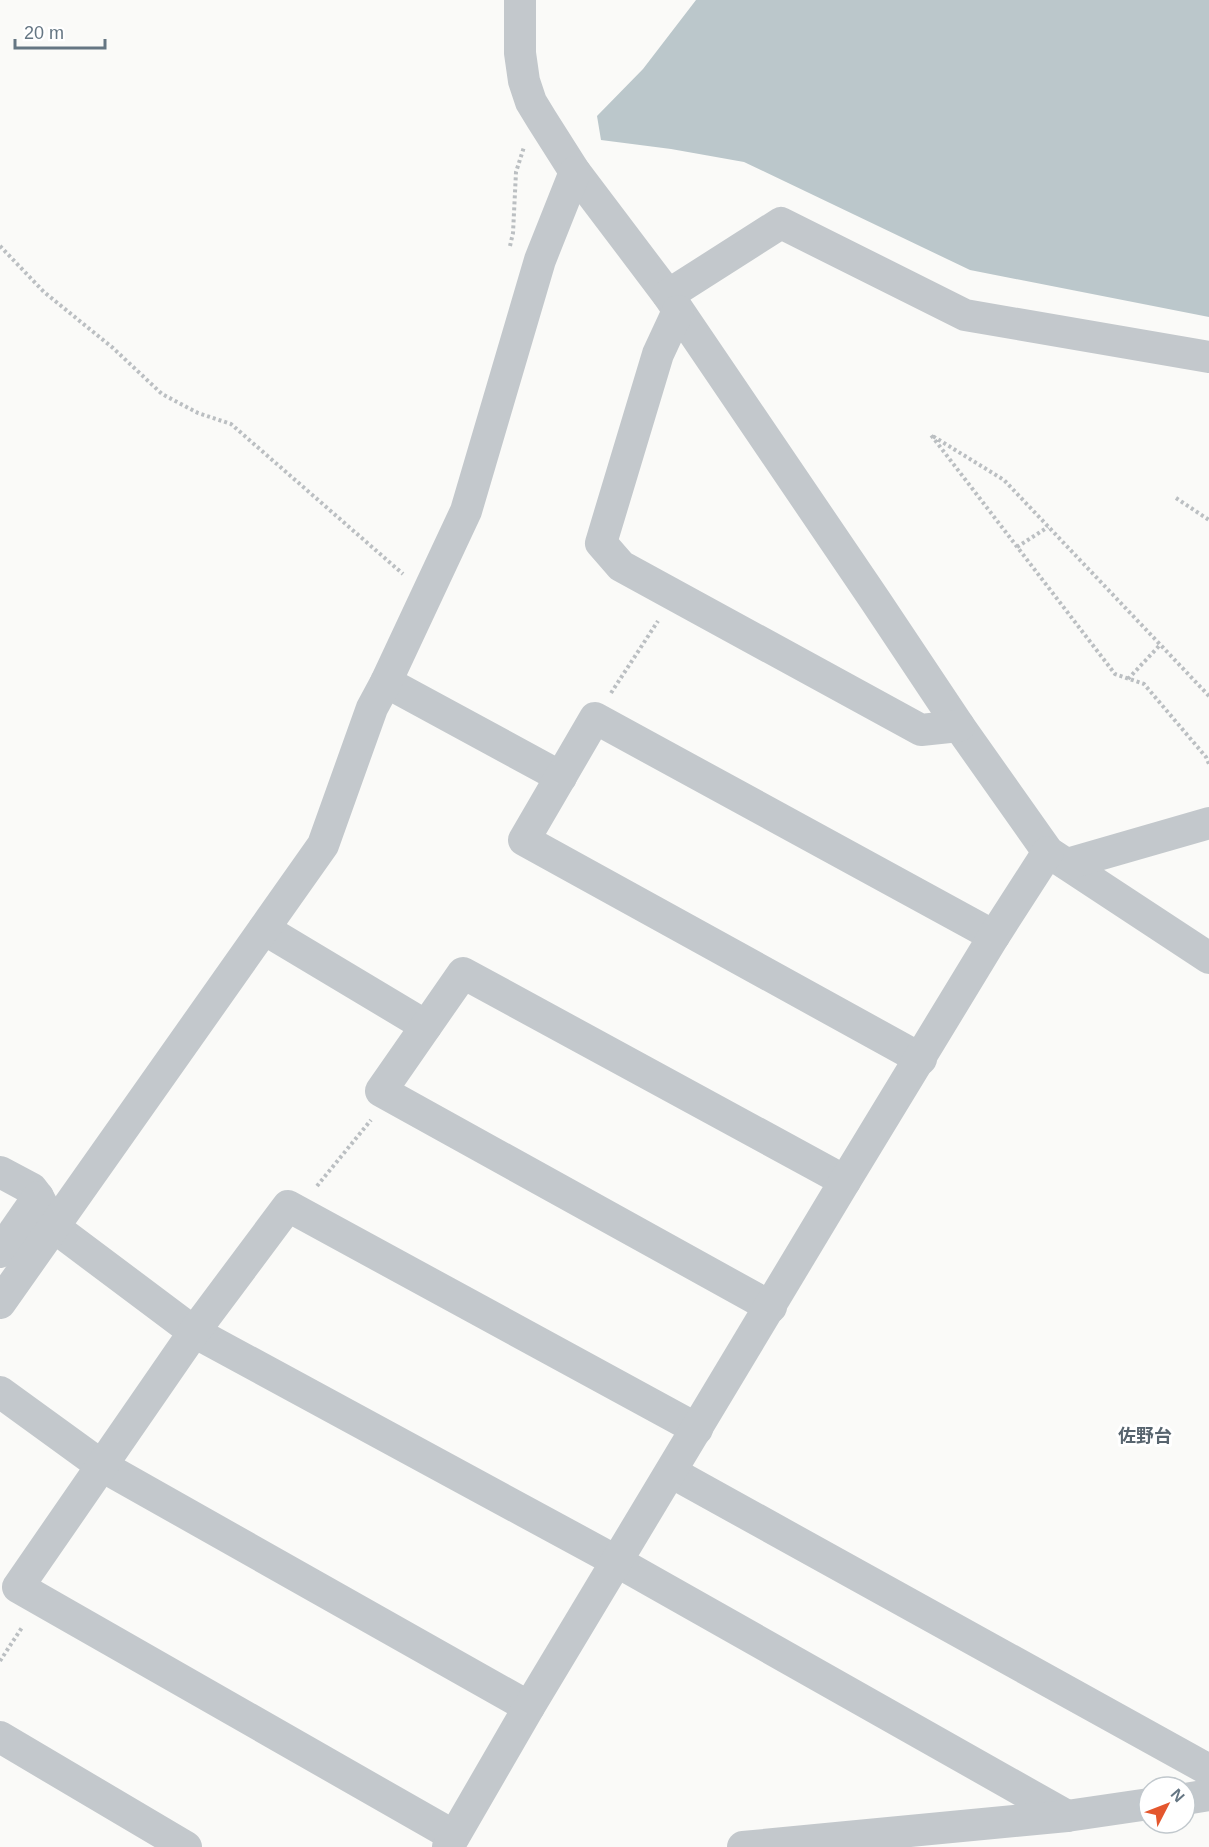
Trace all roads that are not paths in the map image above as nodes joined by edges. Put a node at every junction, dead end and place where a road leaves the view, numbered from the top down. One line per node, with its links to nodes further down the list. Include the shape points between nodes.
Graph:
1 (520, 0): 2 (street, via 524,81 531,102)
2 (575, 172): 3 (street); 5 (street, via 540,260 466,511)
3 (673, 303): 4 (street, via 781,223 965,315); 6 (street); 6 (street, via 601,543 621,566 921,730)
4 (1209, 357)
5 (386, 682): 7 (street); 10 (street, via 372,708 322,845)
6 (958, 726): 9 (street)
7 (561, 777): 11 (street, via 595,718); 14 (street, via 524,840)
8 (1209, 823): 9 (street)
9 (1058, 858): 11 (street); 12 (street)
10 (264, 929): 13 (street); 18 (street)
11 (994, 936): 14 (street)
12 (1209, 958)
13 (426, 1026): 16 (street, via 463,973); 21 (street, via 381,1091)
14 (921, 1059): 16 (street)
15 (0, 1172): 17 (street)
16 (845, 1182): 21 (street)
17 (39, 1197): 18 (street); 19 (street)
18 (54, 1227): 20 (street); 22 (street)
19 (0, 1252)
20 (0, 1303)
21 (771, 1307): 24 (street)
22 (194, 1332): 24 (street, via 288,1206); 25 (street); 27 (street)
23 (0, 1392): 25 (street)
24 (697, 1429): 26 (street)
25 (102, 1466): 28 (street); 33 (street, via 18,1587)
26 (671, 1472): 27 (street); 30 (street)
27 (616, 1561): 28 (street); 32 (street)
28 (529, 1707): 33 (street)
29 (0, 1737): 34 (street)
30 (1209, 1770)
31 (1137, 1806): 32 (street)
32 (1067, 1816): 35 (street)
33 (451, 1841)
34 (186, 1847)
35 (742, 1847)

